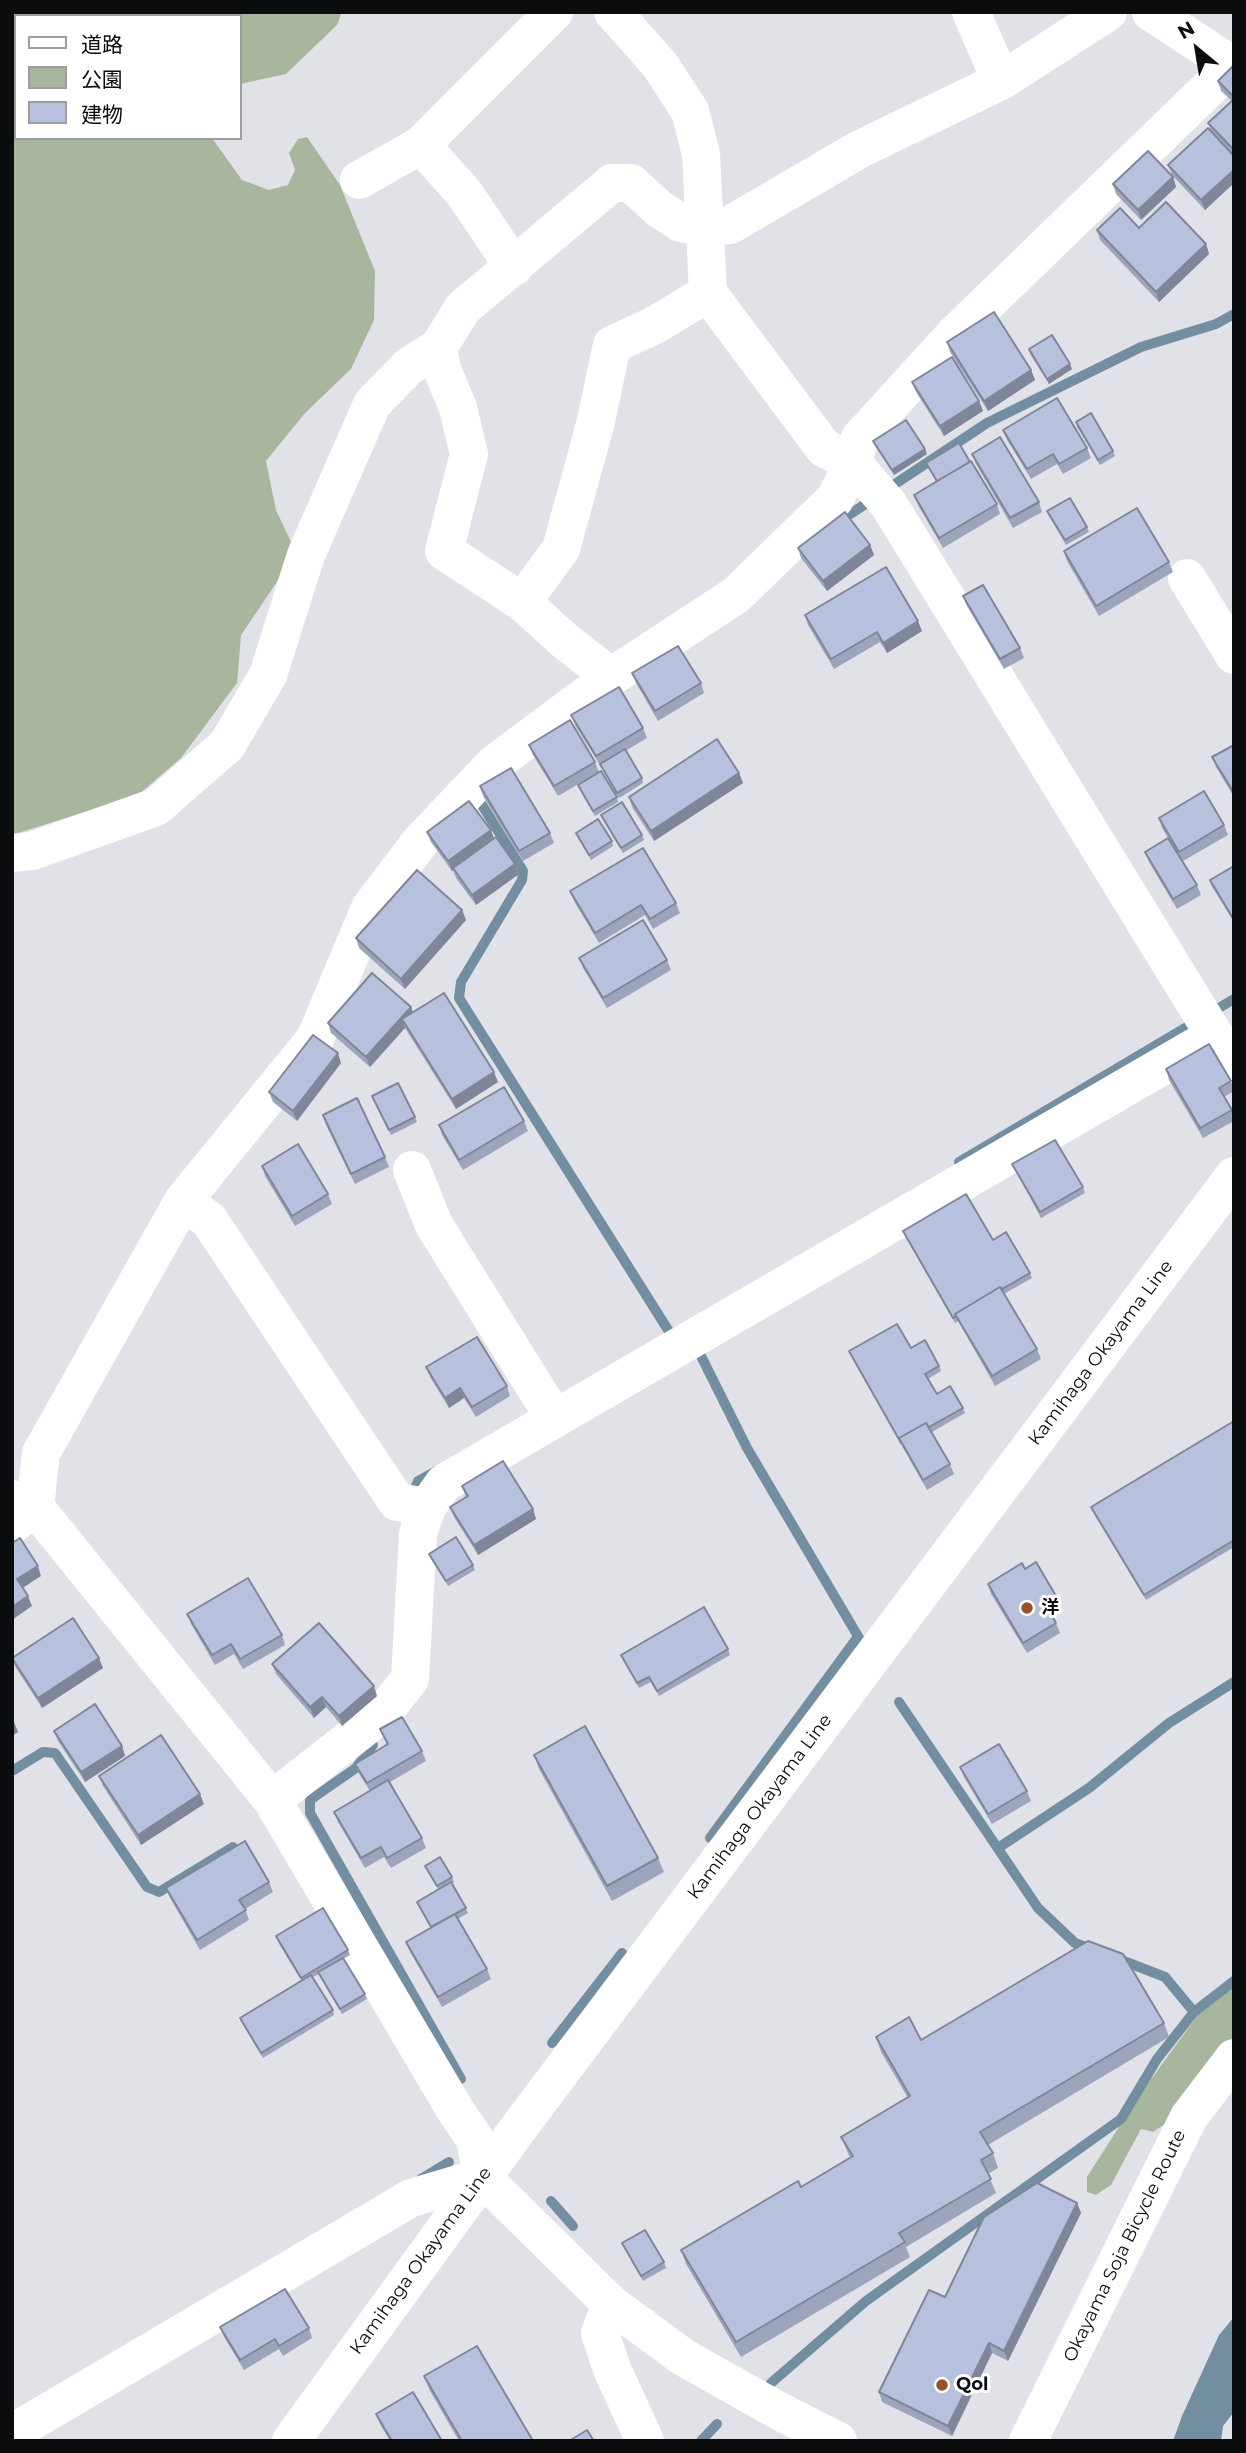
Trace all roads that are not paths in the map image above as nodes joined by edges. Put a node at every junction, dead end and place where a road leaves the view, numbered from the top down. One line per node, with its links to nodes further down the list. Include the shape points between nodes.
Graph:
1 (613, 12): 10 (street, via 660,65 690,111 701,154)
2 (971, 12): 7 (street)
3 (1108, 12): 7 (street)
4 (1151, 12): 6 (street)
5 (546, 15): 8 (street)
6 (1233, 65): 14 (street, via 954,335 860,438)
7 (1002, 81): 10 (street, via 860,149 730,225)
8 (421, 145): 9 (street); 11 (street, via 464,194)
9 (359, 180)
10 (706, 228): 11 (street, via 681,223 631,183 612,183); 12 (street)
11 (514, 267): 13 (street, via 463,308)
12 (708, 293): 14 (street, via 824,448); 16 (street, via 612,345 561,549)
13 (438, 348): 16 (street, via 469,454 444,551); 19 (street, via 409,366 372,404 306,555 268,675 227,745 156,807 32,851)
14 (853, 463): 18 (street, via 835,499 736,595); 20 (street, via 890,505)
15 (1187, 579): 17 (street)
16 (522, 602): 18 (street)
17 (1234, 655)
18 (611, 677): 23 (street, via 494,764 420,842 370,908 315,1039)
19 (12, 853)
20 (1214, 1035): 24 (street)
21 (412, 1170): 24 (street, via 435,1225)
22 (1234, 1176): 29 (street, Kamihaga Okayama Line)
23 (183, 1201): 25 (street, via 209,1220); 26 (street, via 41,1453)
24 (548, 1408): 25 (street)
25 (413, 1505): 27 (street, via 418,1534 410,1679 383,1713)
26 (20, 1510): 27 (street)
27 (272, 1800): 29 (street, via 475,2139)
28 (1234, 2058): 35 (street, Okayama Soja Bicycle Route, via 1189,2117)
29 (482, 2177): 30 (street); 31 (street, via 411,2198); 32 (street, Kamihaga Okayama Line)
30 (611, 2304): 33 (street, via 600,2333); 34 (street, via 683,2357)
31 (12, 2433)
32 (291, 2441)
33 (645, 2441)
34 (838, 2441)
35 (1028, 2441)

